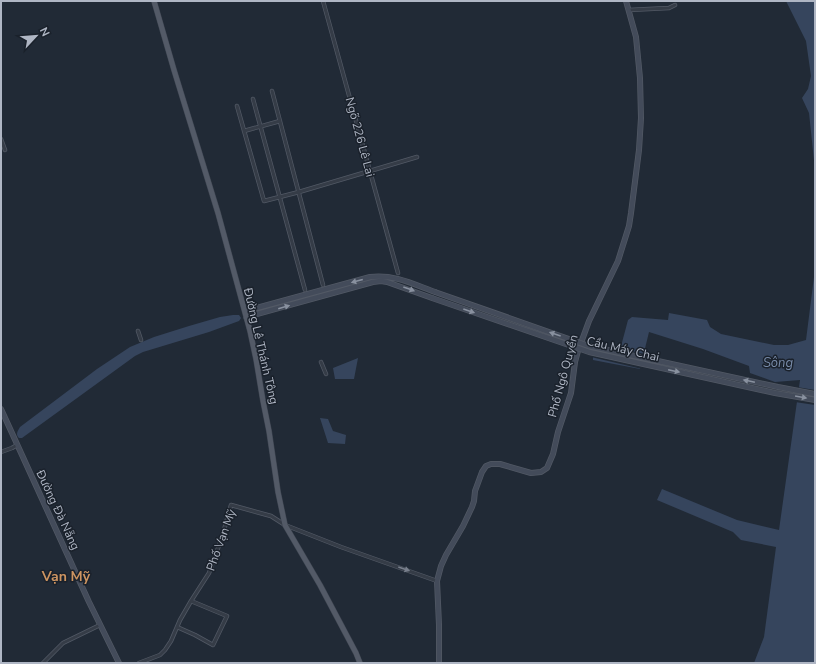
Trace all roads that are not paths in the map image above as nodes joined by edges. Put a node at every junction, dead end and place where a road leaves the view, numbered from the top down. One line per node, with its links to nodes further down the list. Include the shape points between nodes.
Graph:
1 (154, 1): 21 (main road, Đường Lê Thánh Tông, via 218,213)
2 (323, 1): 15 (street, Ngõ 226 Lê Lai)
3 (626, 1): 5 (street, Phố Ngô Quyền)
4 (675, 5): 5 (street, via 655,10)
5 (629, 10): 33 (street, Phố Ngô Quyền, via 636,37 641,118 631,213 618,260 589,321 577,354 571,393 553,454 547,468 541,472 531,473 495,464 486,466 475,491 472,507 446,555)
6 (272, 92): 9 (street)
7 (254, 99): 10 (street)
8 (237, 106): 11 (street)
9 (280, 121): 10 (street); 16 (street)
10 (261, 126): 11 (street); 17 (street)
11 (244, 131): 17 (street, via 264,201)
12 (1, 139): 13 (street)
13 (6, 150)
14 (417, 156): 15 (street)
15 (370, 171): 16 (street); 18 (street, Ngõ 226 Lê Lai)
16 (299, 192): 17 (street); 19 (street)
17 (280, 197): 20 (street)
18 (398, 273)
19 (324, 285)
20 (305, 290)
21 (244, 311): 22 (main road, Đường Lê Thánh Tông); 27 (street, Cầu Máy Chai, one-way to 21, bridge, via 590,346 388,276 370,277)
22 (246, 317): 28 (street, Cầu Máy Chai, one-way to 28, bridge, via 382,281 589,352); 32 (main road, Đường Lê Thánh Tông, via 256,359)
23 (138, 332): 24 (street)
24 (141, 340)
25 (321, 362): 26 (street)
26 (326, 374)
27 (815, 394)
28 (815, 400)
29 (1, 409): 30 (street, Đường Đà Nẵng)
30 (17, 445): 31 (street); 35 (street, Đường Đà Nẵng)
31 (1, 452)
32 (284, 525): 33 (street, Phố Vạn Mỹ, one-way to 33); 34 (street, Phố Vạn Mỹ, via 271,516 231,505 209,573); 40 (main road, Đường Lê Thánh Tông, via 320,586)
33 (437, 581): 41 (street, Phố Ngô Quyền)
34 (191, 600): 36 (street, Phố Vạn Mỹ); 36 (street, via 227,616 213,645)
35 (100, 625): 37 (street, via 63,643); 38 (street, Đường Đà Nẵng)
36 (177, 627): 39 (street, Phố Vạn Mỹ, via 171,641 160,655)
37 (43, 663)
38 (119, 663)
39 (139, 663)
40 (360, 663)
41 (439, 663)

